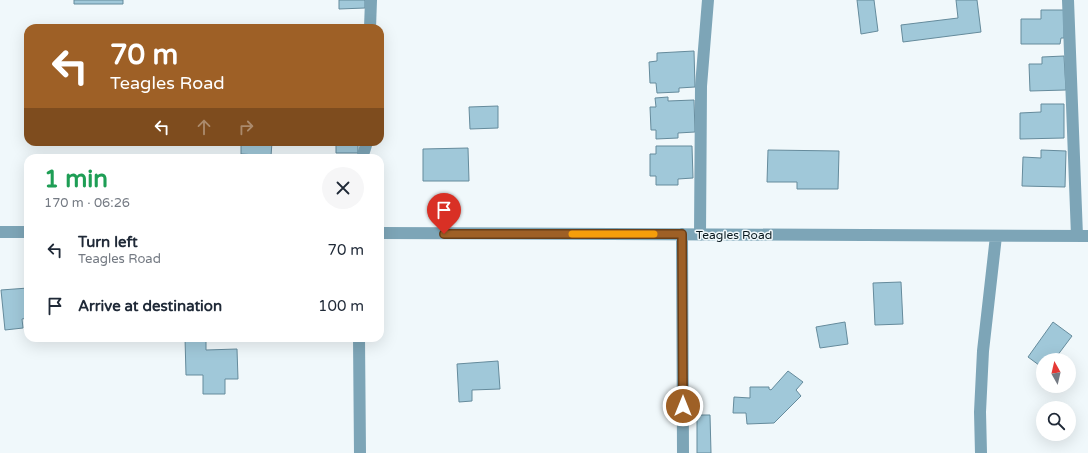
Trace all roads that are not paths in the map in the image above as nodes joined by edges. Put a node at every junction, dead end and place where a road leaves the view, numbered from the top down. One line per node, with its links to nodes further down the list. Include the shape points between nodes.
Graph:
1 (371, 0): 4 (street)
2 (708, 0): 9 (street, via 701,86)
3 (1068, 0): 11 (street)
4 (370, 24)
5 (0, 232): 6 (street)
6 (24, 232)
7 (384, 233): 8 (street, Teagles Road)
8 (682, 234): 9 (street, Teagles Road); 14 (street)
9 (700, 235): 10 (street, Teagles Road)
10 (996, 236): 11 (street, Teagles Road); 15 (street, via 983,352)
11 (1083, 236)
12 (359, 342): 13 (street)
13 (360, 453)
14 (683, 453)
15 (981, 453)

